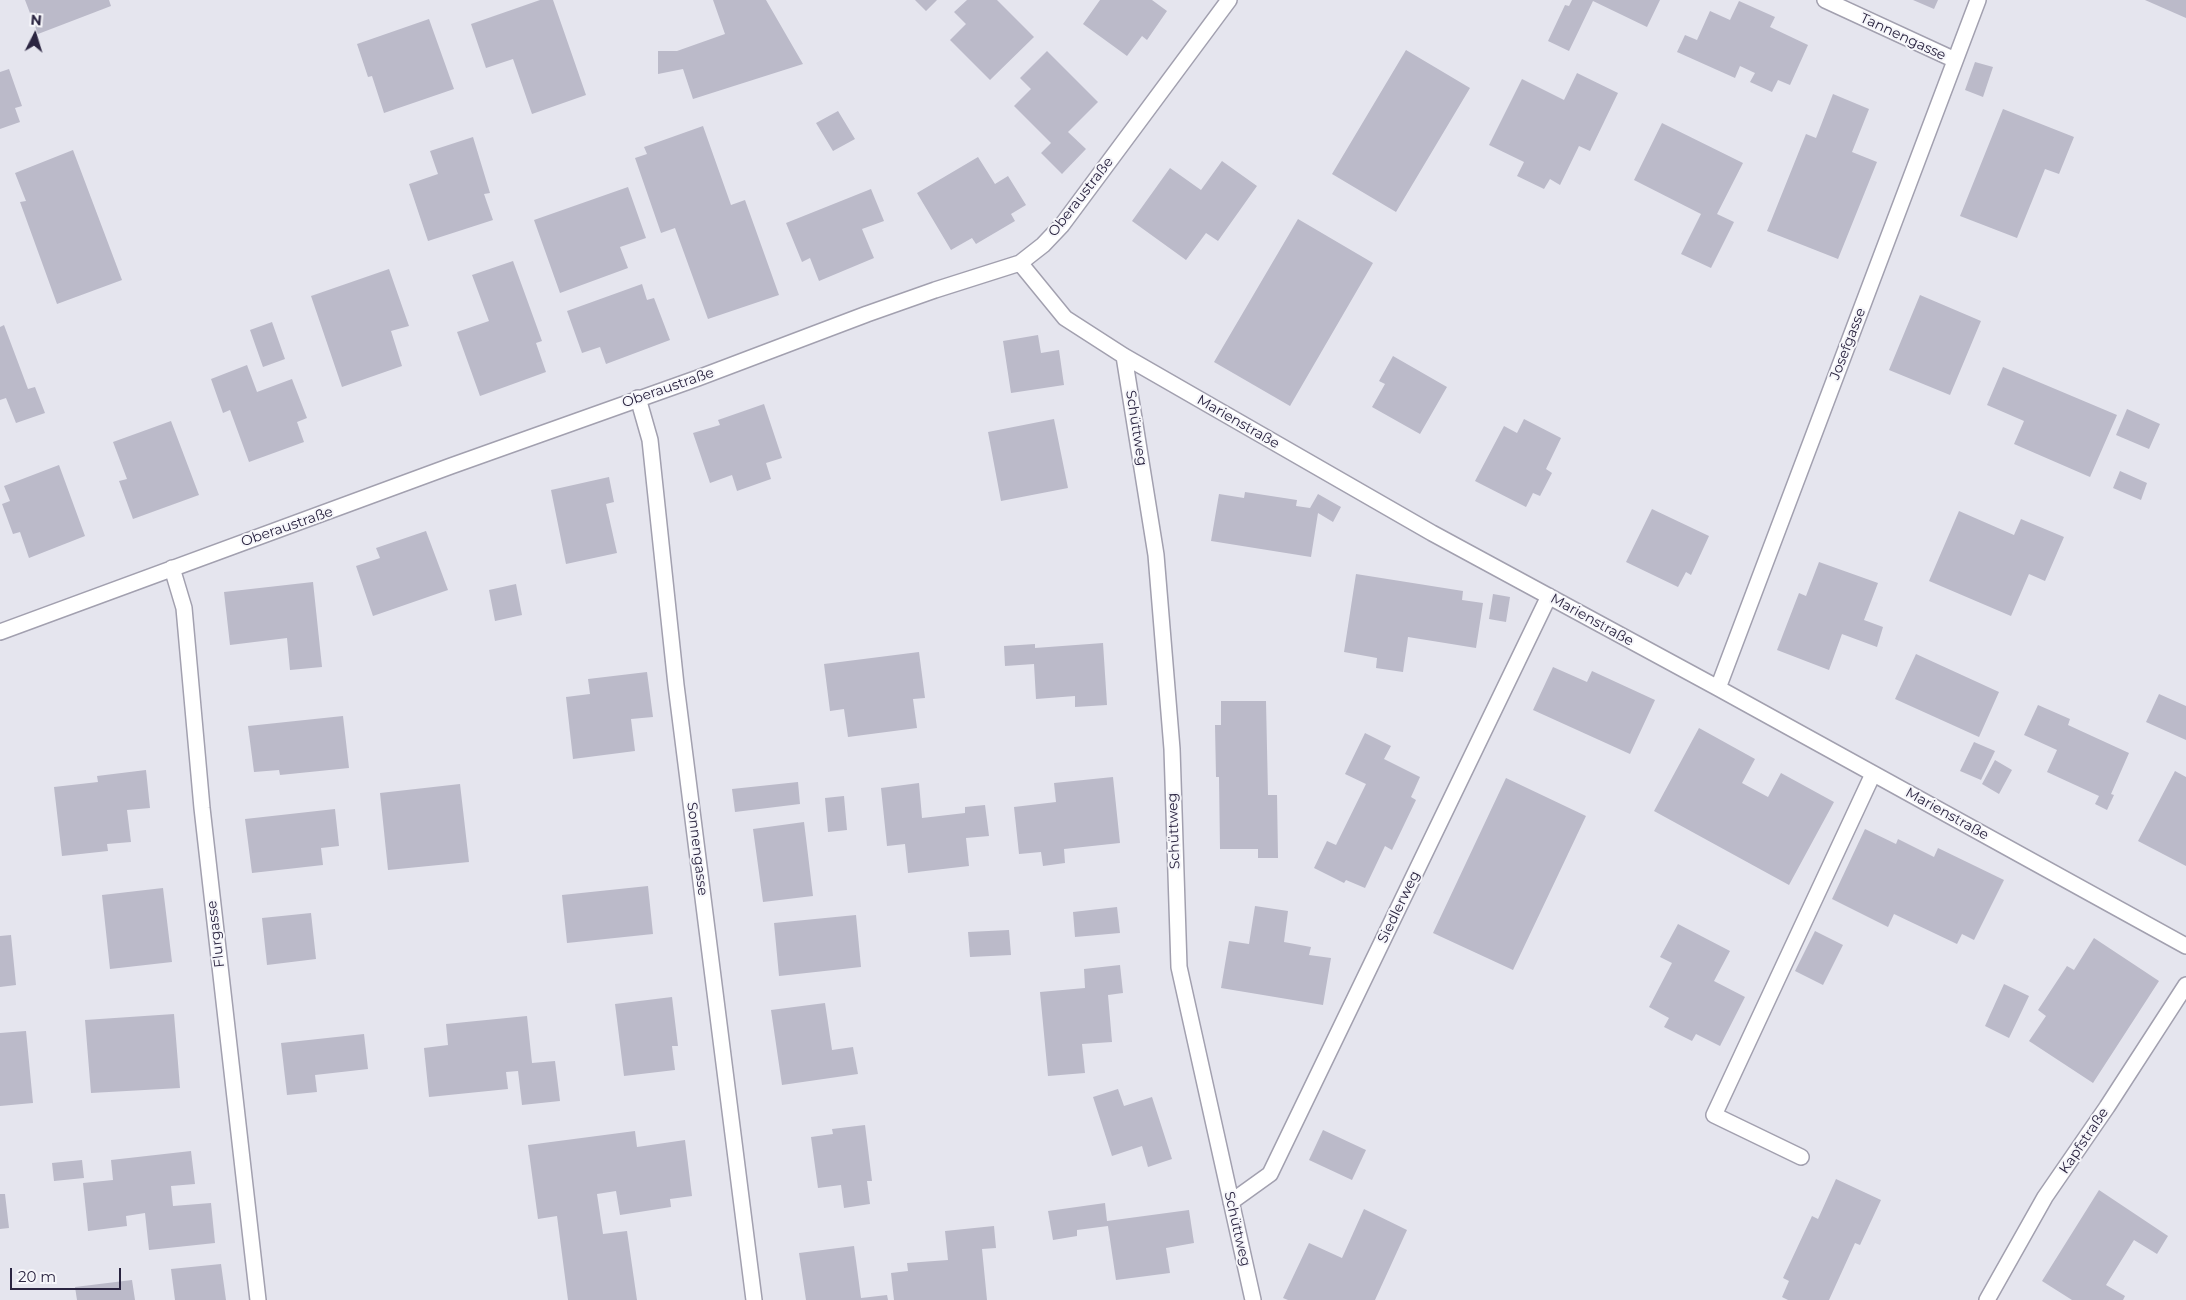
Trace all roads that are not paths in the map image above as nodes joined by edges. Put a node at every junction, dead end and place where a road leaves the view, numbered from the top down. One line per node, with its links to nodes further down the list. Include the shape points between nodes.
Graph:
1 (1229, 0): 5 (street, Oberaustraße, via 1062,225)
2 (1825, 0): 4 (street, Tannengasse)
3 (1978, 0): 4 (street, Josefgasse)
4 (1955, 60): 11 (street, Josefgasse)
5 (1020, 263): 6 (street, Marienstraße, via 1065,318); 7 (street, Oberaustraße, via 935,290)
6 (1124, 356): 9 (street, Marienstraße); 16 (street, Schüttweg, via 1156,555 1172,749 1178,967)
7 (638, 398): 8 (street, Oberaustraße); 18 (street, Sonnengasse, via 650,440 676,685)
8 (172, 568): 10 (street, Oberaustraße); 17 (street, Flurgasse, via 184,608 204,826)
9 (1548, 596): 11 (street, Marienstraße); 16 (street, Siedlerweg, via 1270,1174)
10 (0, 632)
11 (1718, 688): 12 (street, Marienstraße)
12 (1874, 774): 13 (street, Marienstraße); 15 (street, via 1714,1115)
13 (2186, 946)
14 (2186, 985): 20 (street, Kapfstraße, via 2045,1198)
15 (1801, 1157)
16 (1231, 1202): 19 (street, Schüttweg)
17 (258, 1300)
18 (754, 1300)
19 (1253, 1300)
20 (1987, 1300)

